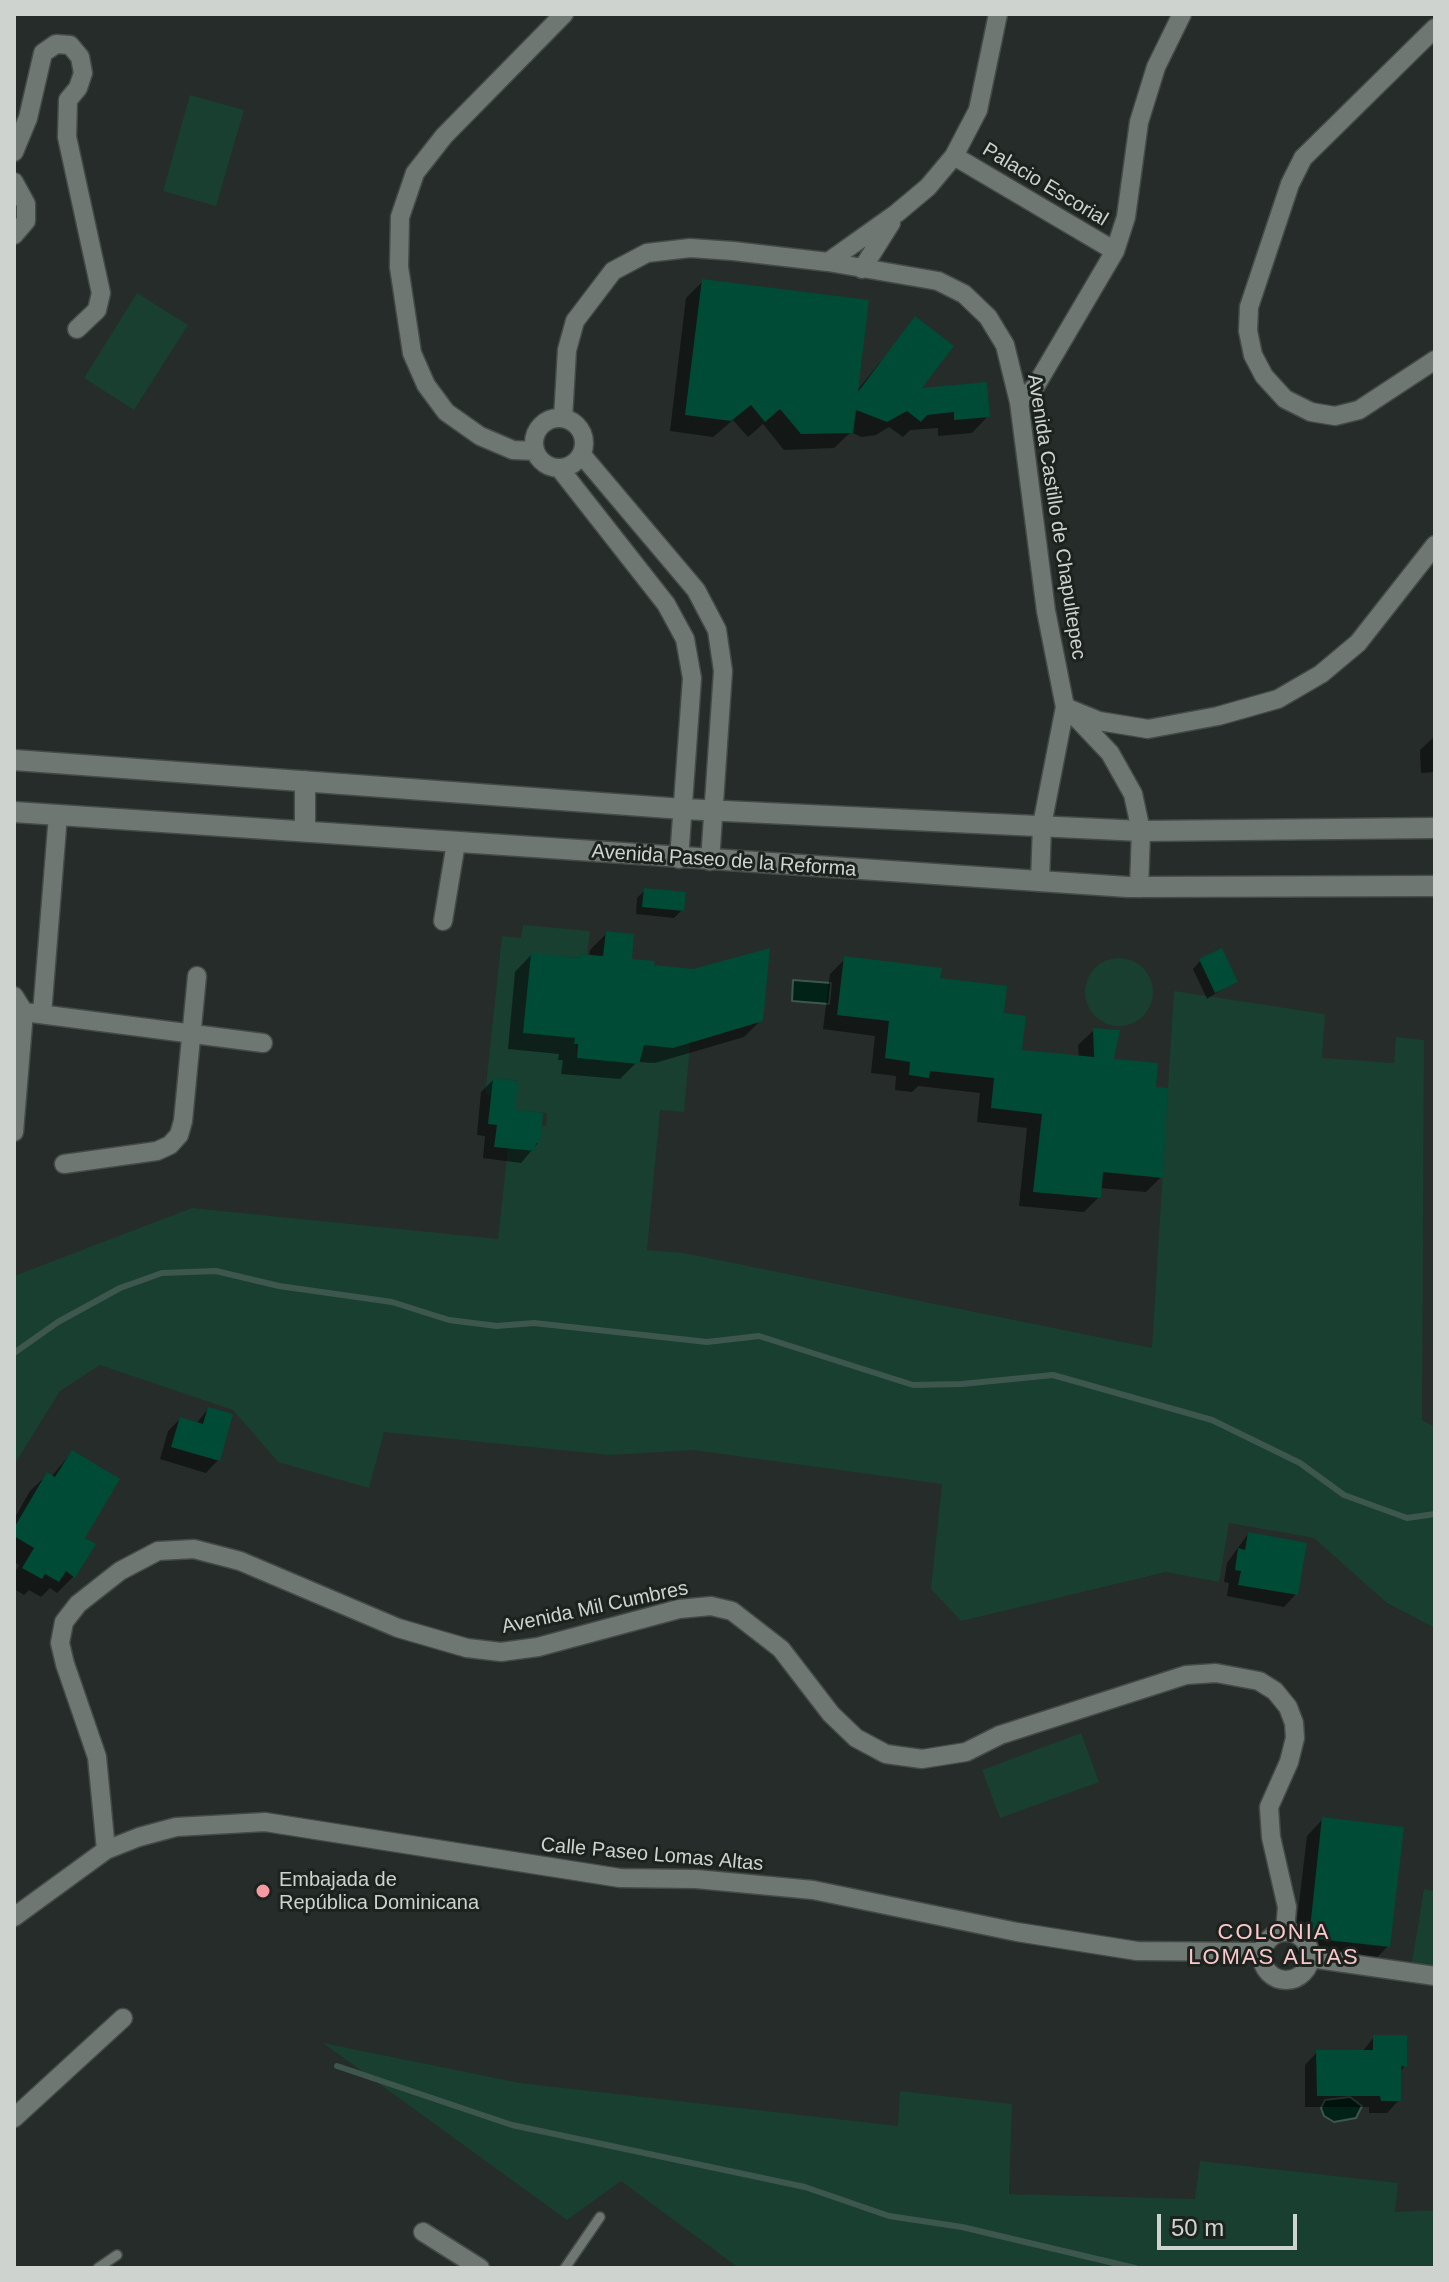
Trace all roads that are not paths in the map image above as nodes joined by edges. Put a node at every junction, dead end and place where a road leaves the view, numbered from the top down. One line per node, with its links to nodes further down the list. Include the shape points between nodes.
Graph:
1 (564, 14): 17 (street, via 444,136 415,173 400,217 399,267 412,353 426,385 446,412 480,436 513,450)
2 (998, 14): 6 (street, via 978,110)
3 (1182, 14): 10 (street, via 1156,67 1139,122 1126,217)
4 (1435, 28): 14 (street, via 1303,158 1249,307 1248,331 1264,376 1285,399 1335,416 1359,410)
5 (14, 152): 13 (street, via 43,53 56,44 70,45 80,57 83,73 68,100 67,137 101,293 97,310)
6 (954, 156): 8 (street); 10 (street, Palacio Escorial)
7 (14, 182): 9 (street, via 26,204 26,221)
8 (897, 213): 11 (street); 12 (street)
9 (14, 235)
10 (1115, 251): 15 (street, via 1035,387)
11 (828, 262): 12 (street, Avenida Castillo de Chapultepec); 16 (street, Avenida Castillo de Chapultepec, via 690,248 647,253 613,271 575,321 567,350)
12 (862, 269): 15 (street, Avenida Castillo de Chapultepec, via 938,281 964,294 988,317 1005,345)
13 (77, 329)
14 (1435, 360)
15 (1019, 402): 21 (street, Avenida Castillo de Chapultepec, via 1046,611)
16 (563, 418): 17 (street, via 552,418 536,431); 18 (street, via 581,429)
17 (535, 451): 19 (street, via 547,466)
18 (582, 455): 19 (street); 25 (street, via 696,590 717,630 723,671)
19 (560, 469): 24 (street, via 666,604 685,639 692,678)
20 (1435, 545): 21 (street, via 1358,643 1321,674 1278,699 1148,729 1099,721)
21 (1065, 707): 28 (street, Avenida Castillo de Chapultepec); 31 (street, via 1119,765 1133,794)
22 (14, 760): 23 (main road)
23 (305, 781): 24 (main road); 30 (main road)
24 (683, 809): 25 (main road); 33 (street)
25 (713, 810): 28 (main road); 34 (street)
26 (14, 812): 27 (main road, Avenida Paseo de la Reforma)
27 (58, 815): 30 (main road, Avenida Paseo de la Reforma); 40 (street)
28 (1042, 825): 31 (main road); 35 (street, Avenida Castillo de Chapultepec)
29 (1435, 828): 31 (main road)
30 (305, 831): 32 (main road, Avenida Paseo de la Reforma)
31 (1141, 831): 37 (street)
32 (456, 843): 33 (main road, Avenida Paseo de la Reforma); 38 (street)
33 (679, 859): 34 (main road, Avenida Paseo de la Reforma)
34 (710, 861): 35 (main road, Avenida Paseo de la Reforma)
35 (1040, 882): 37 (main road, Avenida Paseo de la Reforma)
36 (1435, 886): 37 (main road, Avenida Paseo de la Reforma)
37 (1139, 888)
38 (443, 921)
39 (197, 976): 41 (street)
40 (26, 1008): 41 (street); 43 (street)
41 (192, 1034): 42 (street); 44 (street, via 183,1121 170,1145)
42 (263, 1043)
43 (14, 1132)
44 (64, 1164)
45 (106, 1850): 46 (street, Calle Paseo Lomas Altas); 47 (street, Avenida Mil Cumbres, via 97,1757 65,1664 60,1643 64,1622 120,1571 158,1551 194,1549 240,1561 398,1628 501,1652 679,1609 711,1606 732,1611 781,1649 856,1738 886,1754 922,1759 966,1752 1000,1735 1186,1675 1216,1673 1259,1681 1282,1699 1294,1723 1289,1762 1269,1807 1287,1907); 48 (street, Calle Paseo Lomas Altas, via 176,1827 265,1822 620,1878 813,1890 1137,1951)
46 (14, 1917)
47 (1285, 1931): 48 (street, via 1267,1939); 49 (street, via 1304,1939)
48 (1261, 1952): 49 (street, via 1267,1971 1283,1980 1302,1975)
49 (1310, 1958): 50 (street)
50 (1435, 1976)
51 (123, 2018): 52 (street)
52 (14, 2118)
53 (600, 2217): 58 (lane)
54 (423, 2232): 57 (street)
55 (117, 2255): 56 (lane)
56 (98, 2268)
57 (480, 2268)
58 (565, 2268)

